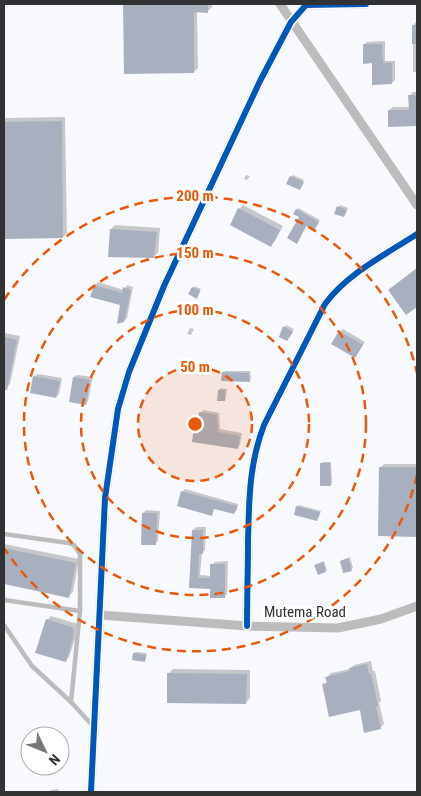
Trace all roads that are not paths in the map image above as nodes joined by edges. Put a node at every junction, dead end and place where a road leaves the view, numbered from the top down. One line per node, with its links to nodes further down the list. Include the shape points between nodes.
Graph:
1 (280, 4): 3 (street)
2 (366, 4): 3 (street, via 306,6)
3 (291, 22): 4 (street); 10 (street, via 168,277 129,372 118,408 106,484)
4 (417, 205)
5 (417, 234): 12 (street, via 336,290 325,304 264,425 251,471)
6 (4, 534): 9 (lane, via 69,543 78,549)
7 (4, 600): 9 (lane)
8 (417, 606): 12 (street, Mutema Road, via 381,619 338,628)
9 (80, 611): 13 (lane)
10 (100, 615): 12 (street, Mutema Road); 14 (street)
11 (4, 625): 13 (lane, via 32,666)
12 (247, 626)
13 (71, 702): 14 (lane)
14 (93, 726): 15 (street)
15 (91, 792)

